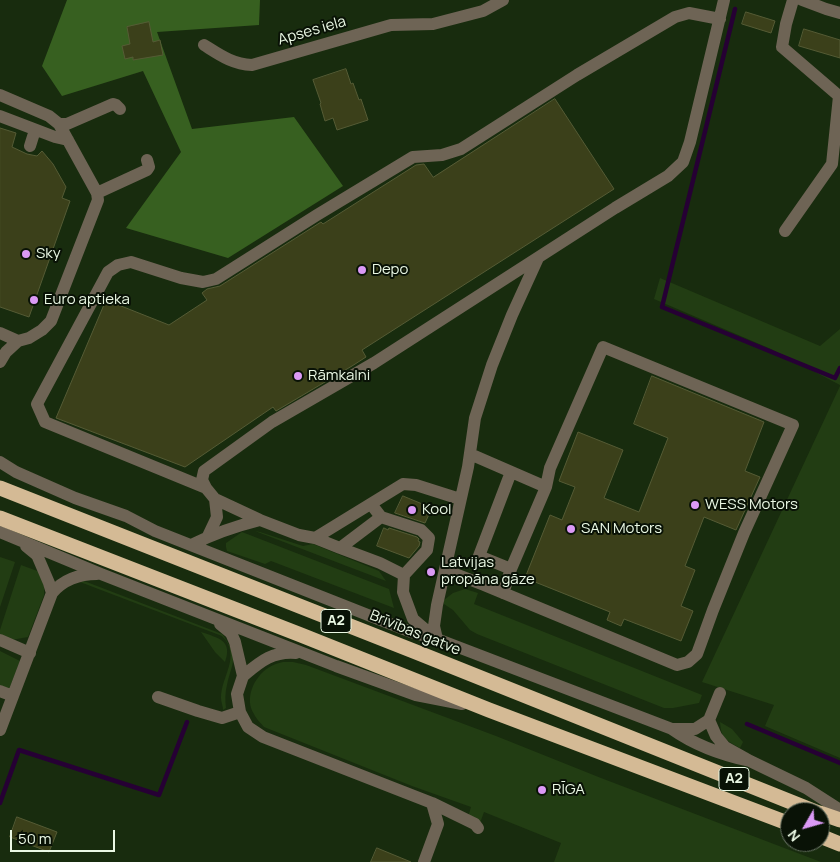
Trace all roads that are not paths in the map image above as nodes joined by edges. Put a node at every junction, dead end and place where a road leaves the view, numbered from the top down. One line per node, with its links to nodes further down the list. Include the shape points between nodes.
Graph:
1 (503, 0): 7 (street, Apses iela, via 483,11 433,24 391,25 252,66 240,65)
2 (724, 0): 6 (street)
3 (793, 0): 17 (street, via 782,47 839,96 832,164)
4 (802, 0): 5 (street)
5 (840, 13)
6 (720, 19): 18 (street, via 683,162 668,176); 29 (street, via 689,13 675,17 461,149 442,155 413,157 216,280 195,281 131,262 108,272 37,404 45,422)
7 (204, 45)
8 (0, 95): 11 (street, via 49,116)
9 (120, 109): 11 (street, via 113,104 84,121)
10 (0, 116): 12 (street)
11 (59, 124): 13 (street)
12 (35, 130): 13 (street); 14 (street)
13 (68, 140): 16 (street)
14 (30, 146)
15 (147, 160): 16 (street, via 147,170 116,180)
16 (97, 193): 20 (street, via 98,200 51,321 29,338)
17 (785, 231)
18 (538, 258): 22 (street, via 492,365 476,418); 29 (street, via 374,363 272,422 204,471 202,480)
19 (0, 333): 20 (street)
20 (18, 340): 21 (street)
21 (0, 362)
22 (470, 454): 26 (street); 31 (street)
23 (0, 462): 25 (street)
24 (0, 469): 25 (street)
25 (16, 472): 40 (street)
26 (511, 472): 27 (street); 42 (street, via 479,556)
27 (546, 487): 42 (street); 47 (street, via 550,468 603,347 793,425 744,533 697,654 688,662 677,665)
28 (0, 488): 64 (highway, Brīvības gatve / A2)
29 (206, 488): 30 (street)
30 (215, 499): 35 (street); 37 (street, via 217,517)
31 (460, 499): 32 (street, via 416,485 402,484); 43 (street)
32 (371, 504): 33 (street); 38 (street)
33 (381, 517): 41 (street); 45 (street, via 421,530 430,538 427,550)
34 (0, 518): 58 (highway, A2)
35 (260, 520): 37 (street); 38 (street)
36 (0, 532): 39 (street)
37 (208, 536): 40 (street)
38 (315, 538): 41 (street)
39 (18, 540): 44 (street); 46 (street, via 37,555)
40 (191, 545): 49 (street, via 410,632)
41 (340, 548): 45 (street, via 380,562)
42 (511, 569): 47 (street)
43 (445, 570): 47 (street); 49 (street, via 434,626)
44 (101, 574): 46 (street, via 65,581); 48 (street)
45 (404, 575): 49 (street, via 403,592 413,619)
46 (52, 593): 51 (street)
47 (503, 593)
48 (212, 618): 52 (street); 53 (street, via 231,633)
49 (437, 639): 62 (street)
50 (0, 640): 51 (street)
51 (30, 653): 56 (street)
52 (304, 654): 53 (street, via 276,654); 58 (street, via 416,694)
53 (243, 676): 59 (street, via 238,694)
54 (0, 691): 56 (street)
55 (720, 693): 60 (street)
56 (12, 696): 61 (street)
57 (158, 697): 59 (street, via 222,718)
58 (489, 710): 67 (highway, A2)
59 (240, 712): 65 (street, via 248,727 263,738)
60 (709, 720): 62 (street, via 695,728); 63 (street, via 724,747)
61 (0, 730)
62 (672, 730): 63 (street, via 724,755)
63 (750, 761): 66 (street, via 806,788)
64 (791, 802)
65 (432, 803): 68 (street); 69 (street, via 438,824)
66 (840, 810)
67 (780, 820)
68 (478, 828)
69 (424, 862)

